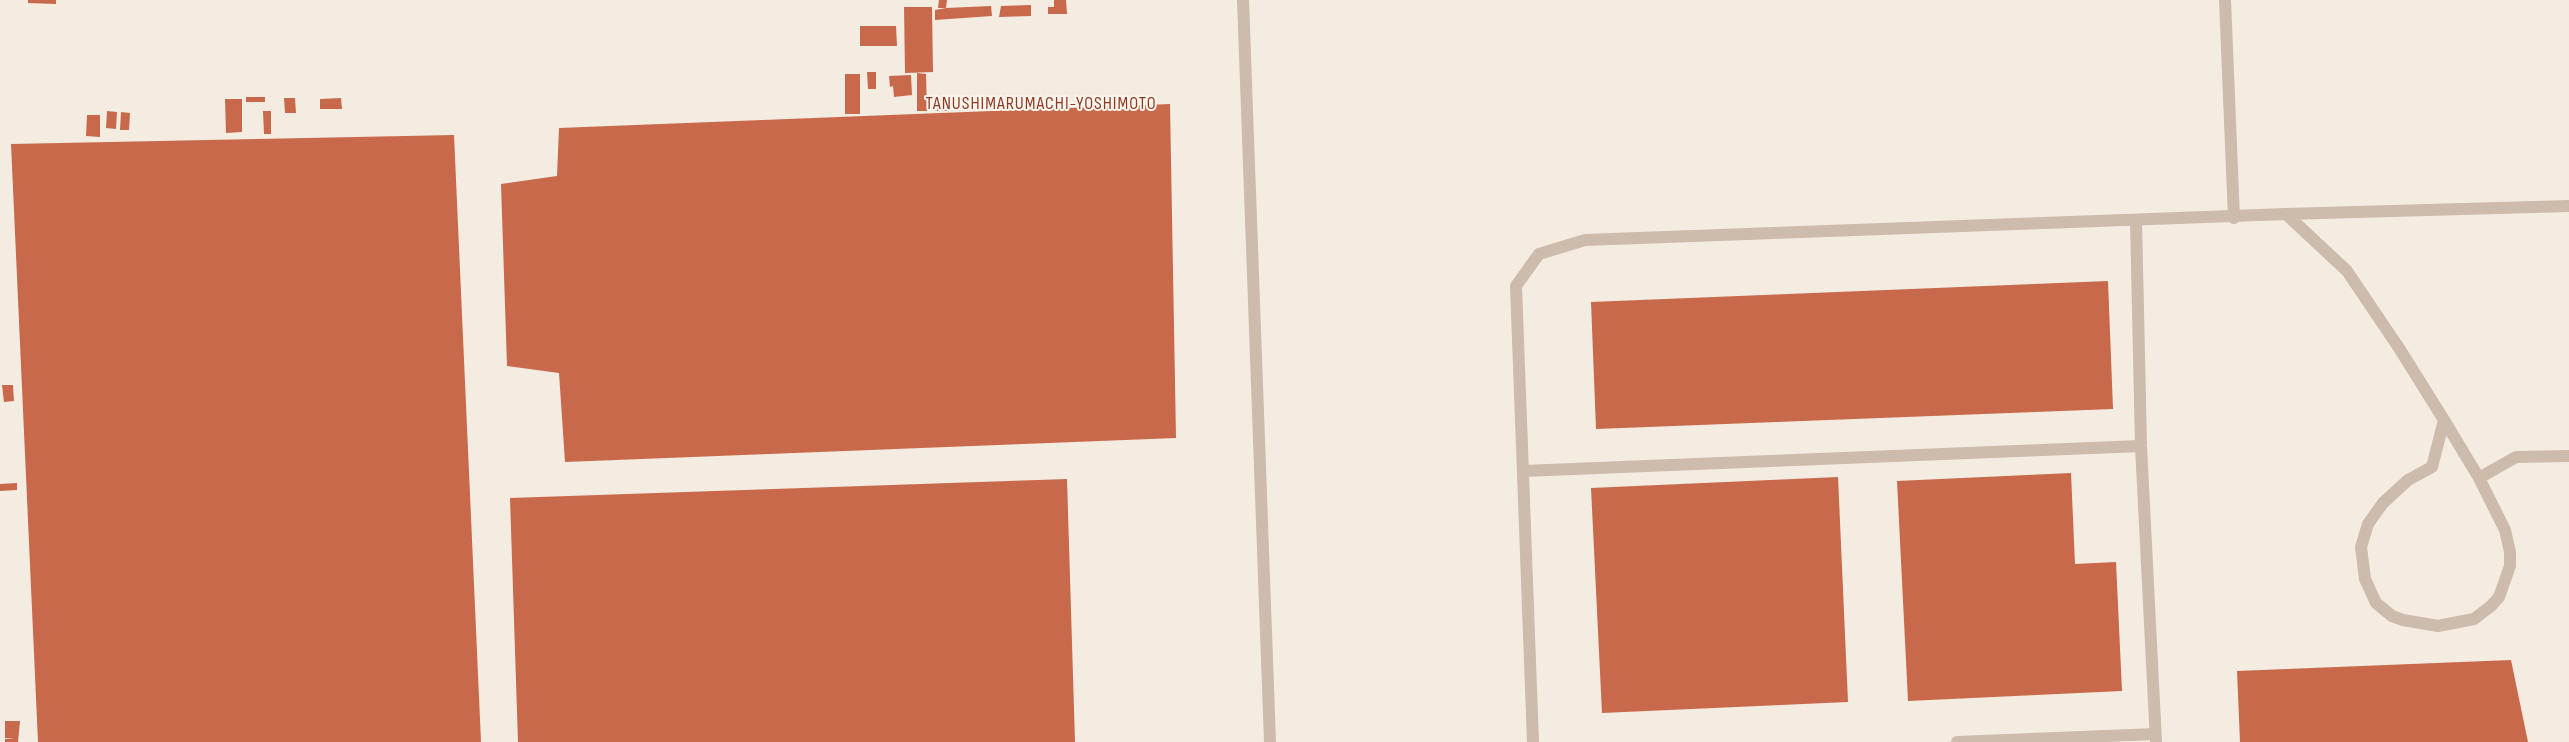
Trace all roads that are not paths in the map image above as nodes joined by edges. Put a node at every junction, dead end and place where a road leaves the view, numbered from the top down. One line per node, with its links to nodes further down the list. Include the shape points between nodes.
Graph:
1 (1243, 0): 13 (street)
2 (2225, 0): 5 (street)
3 (2569, 206): 4 (street)
4 (2286, 214): 5 (street); 7 (street, via 2346,271)
5 (2234, 218): 6 (street)
6 (2136, 220): 8 (street); 10 (street, via 1586,240 1539,254 1516,286)
7 (2444, 420): 11 (street); 11 (street, via 2432,467 2390,495 2365,531 2361,547 2365,580 2373,599 2386,612 2410,622 2446,626 2474,619 2499,597 2510,566 2509,544)
8 (2141, 446): 10 (street); 12 (street)
9 (2569, 456): 11 (street, via 2516,457)
10 (1523, 471): 14 (street)
11 (2479, 478)
12 (2156, 738): 15 (street)
13 (1270, 742)
14 (1533, 742)
15 (1957, 742)

